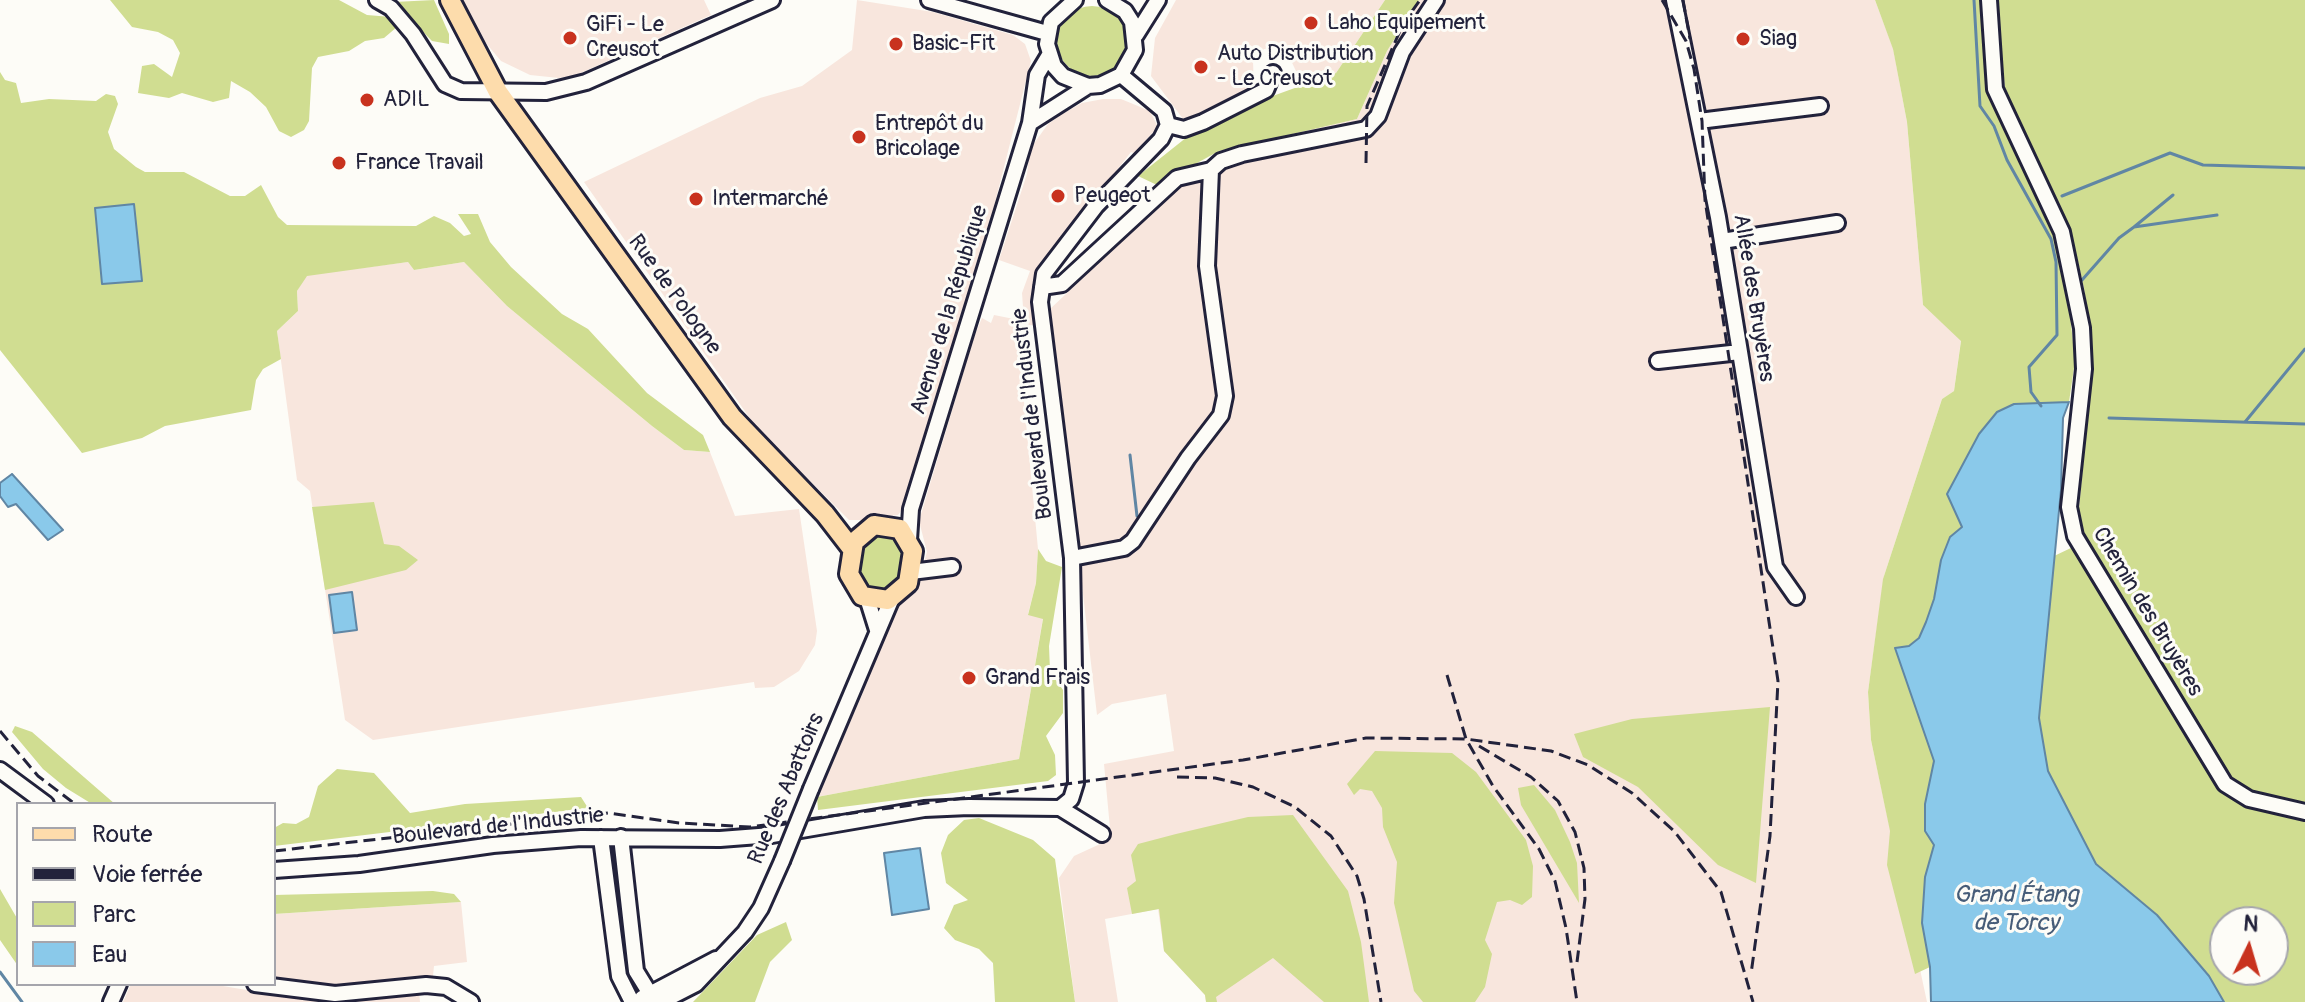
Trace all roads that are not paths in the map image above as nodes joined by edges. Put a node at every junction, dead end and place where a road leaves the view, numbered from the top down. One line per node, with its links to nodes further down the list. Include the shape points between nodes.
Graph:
1 (377, 0): 18 (street, via 413,34 445,84 461,91)
2 (450, 0): 18 (main road, Rue de Pologne)
3 (772, 0): 18 (street, via 586,82 546,92)
4 (929, 0): 12 (street)
5 (1075, 0): 11 (street)
6 (1107, 0): 13 (street, via 1125,11)
7 (1158, 0): 13 (street)
8 (1436, 0): 23 (street, via 1402,52 1378,116 1366,129 1242,154)
9 (1989, 0): 44 (street, Chemin des Bruyères, via 1995,89 2062,232 2082,328 2084,369 2069,507 2075,536 2225,784 2249,799)
10 (1673, 1): 20 (street, Allée des Bruyères)
11 (1056, 6): 12 (street)
12 (1047, 33): 14 (street)
13 (1136, 35): 16 (street, via 1130,64)
14 (1049, 55): 17 (street, via 1063,76); 21 (street, Avenue de la République, via 1037,75)
15 (1273, 73): 22 (street, via 1266,90 1203,122 1184,129)
16 (1121, 75): 17 (street); 22 (street, via 1164,111)
17 (1088, 86): 21 (street)
18 (498, 92): 30 (main road, Rue de Pologne, via 732,417)
19 (1820, 106): 20 (street)
20 (1699, 121): 25 (street, Allée des Bruyères)
21 (1030, 123): 29 (street, Avenue de la République)
22 (1168, 125): 26 (street, Boulevard de l'Industrie, via 1161,139 1096,206 1044,274)
23 (1211, 170): 26 (street, via 1177,178 1062,284); 35 (street, via 1207,266 1225,396 1221,415 1133,541 1124,548)
24 (1837, 223): 25 (street)
25 (1722, 241): 27 (street, Allée des Bruyères)
26 (1042, 287): 35 (street, Boulevard de l'Industrie)
27 (1740, 352): 28 (street); 37 (street, Allée des Bruyères, via 1775,567)
28 (1658, 361)
29 (911, 509): 31 (street); 33 (street, Avenue de la République)
30 (825, 514): 32 (main road, Rue de Pologne); 34 (main road, Rue de Pologne)
31 (891, 525): 32 (main road); 33 (main road)
32 (863, 531): 34 (main road)
33 (911, 546): 36 (main road); 36 (street, via 952,567)
34 (852, 549): 38 (main road, via 851,582)
35 (1072, 558): 43 (street, Boulevard de l'Industrie, via 1076,783 1071,799)
36 (911, 572): 39 (main road, via 903,591)
37 (1796, 597)
38 (867, 598): 39 (main road); 40 (street)
39 (892, 598): 40 (street, Rue des Abattoirs)
40 (877, 630): 49 (street, Rue des Abattoirs, bridge, via 761,908)
41 (0, 770): 42 (street)
42 (43, 802)
43 (1060, 808): 45 (street); 46 (street, Boulevard de l'Industrie, via 924,809 720,839)
44 (2305, 812)
45 (1102, 834)
46 (621, 837): 47 (street, Boulevard de l'Industrie); 52 (street, via 636,971)
47 (601, 838): 48 (street, Boulevard de l'Industrie); 54 (street, via 619,976)
48 (276, 870)
49 (723, 955): 51 (street, Rue des Abattoirs); 52 (street)
50 (271, 986): 53 (street, via 335,994 426,985 446,987)
51 (680, 997): 52 (street, Rue des Abattoirs)
52 (656, 999): 54 (street)
53 (471, 1002)
54 (634, 1002)

